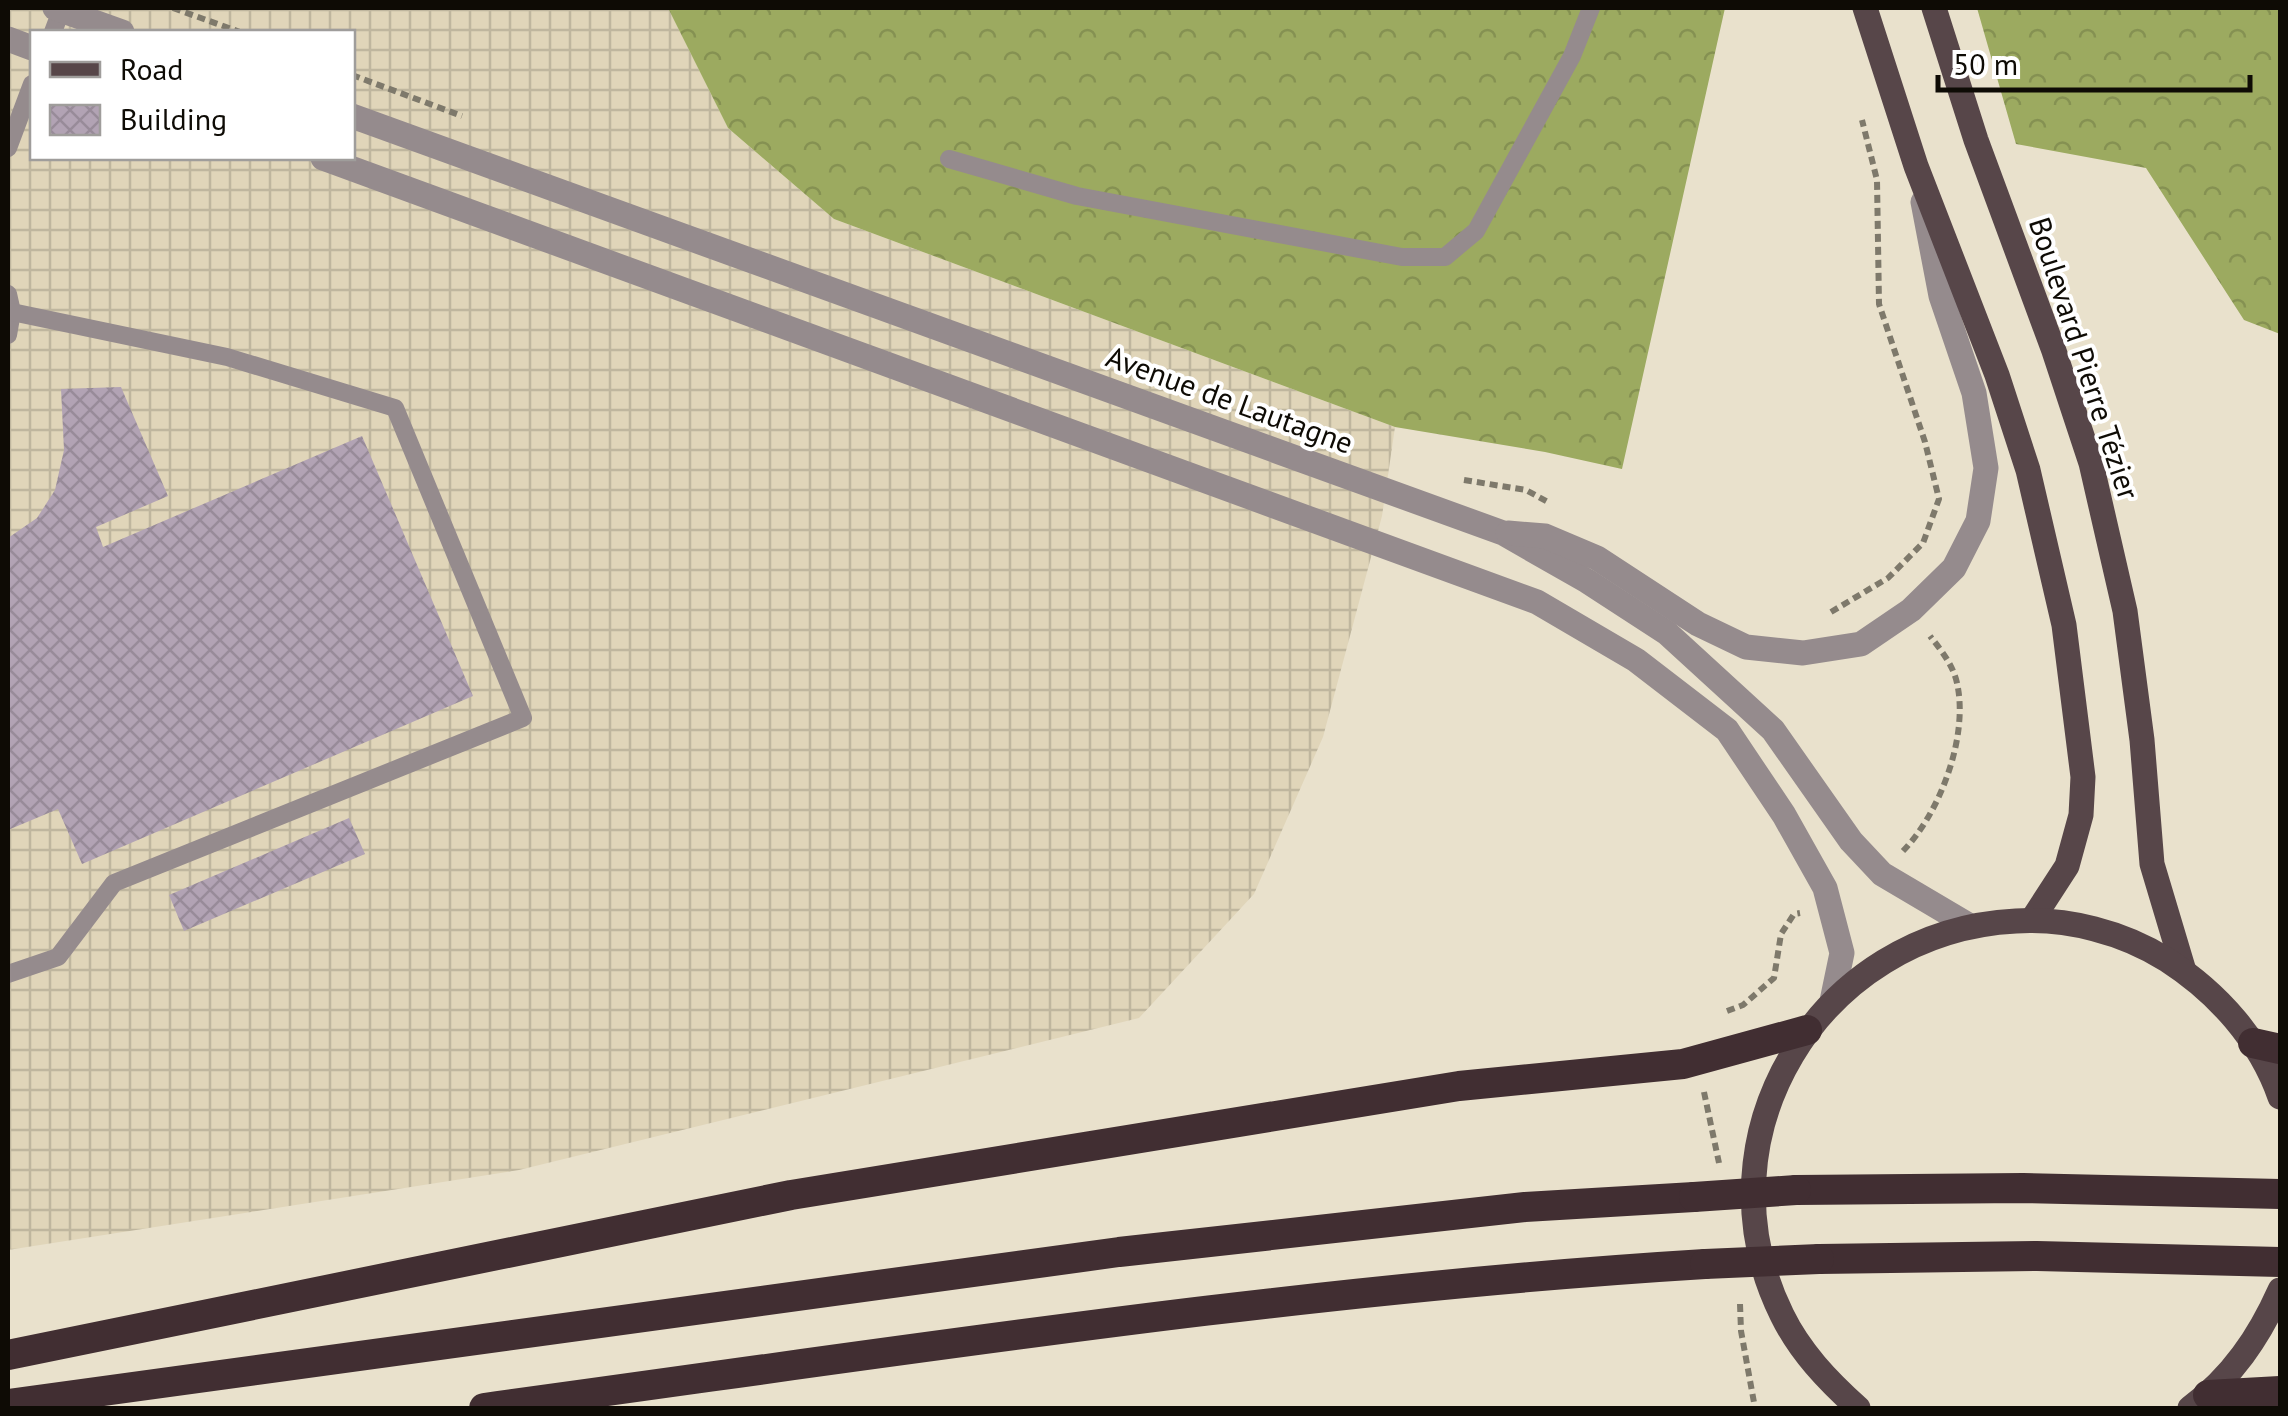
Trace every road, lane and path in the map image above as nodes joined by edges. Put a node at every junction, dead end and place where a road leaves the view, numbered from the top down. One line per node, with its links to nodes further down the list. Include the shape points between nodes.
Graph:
1 (173, 8): 7 (path)
2 (1591, 8): 12 (lane, via 1572,56 1476,231 1445,257 1402,257 1077,196)
3 (1865, 8): 14 (main road)
4 (1934, 8): 21 (main road, Boulevard Pierre Tézier, via 2091,463 2125,611 2152,864)
5 (58, 14): 6 (street)
6 (115, 30)
7 (234, 30)
8 (30, 89): 11 (lane)
9 (1861, 116): 18 (path, via 1877,180 1879,304 1938,499 1922,543)
10 (355, 117): 17 (street, Avenue de Lautagne)
11 (8, 146)
12 (949, 159)
13 (328, 160): 23 (street, via 1538,602 1636,660 1726,730 1824,888 1842,954)
14 (1916, 166): 17 (street, via 1940,296 1974,393 1986,468 1978,522 1954,568 1912,610 1861,644 1804,653 1746,647 1597,558 1546,536); 19 (main road, via 2022,451 2064,625 2083,777 2081,816 2067,866)
15 (10, 303): 16 (lane); 22 (lane, via 395,408 524,718 114,882 58,956)
16 (8, 335)
17 (1503, 533): 20 (street, Avenue de Lautagne, via 1667,633 1774,730 1882,874)
18 (1888, 578)
19 (2032, 920): 20 (main road); 21 (main road, via 2127,940)
20 (1970, 926): 23 (main road, via 1900,951)
21 (2184, 971): 25 (main road)
22 (8, 974)
23 (1832, 1001): 24 (main road)
24 (1807, 1030): 30 (highway, via 1683,1064 1440,1089 792,1195); 35 (main road, via 1762,1124 1755,1229 1782,1316 1806,1354)
25 (2267, 1046): 26 (main road)
26 (2280, 1097)
27 (2280, 1194): 33 (highway, bridge, via 1796,1190 1525,1208 1118,1252)
28 (2280, 1262): 34 (highway, bridge, via 1819,1259 1532,1275 1292,1300)
29 (2280, 1290): 32 (main road, via 2238,1364)
30 (8, 1355)
31 (2280, 1391): 32 (highway)
32 (2199, 1402)
33 (8, 1404)
34 (484, 1408)
35 (1858, 1408)

